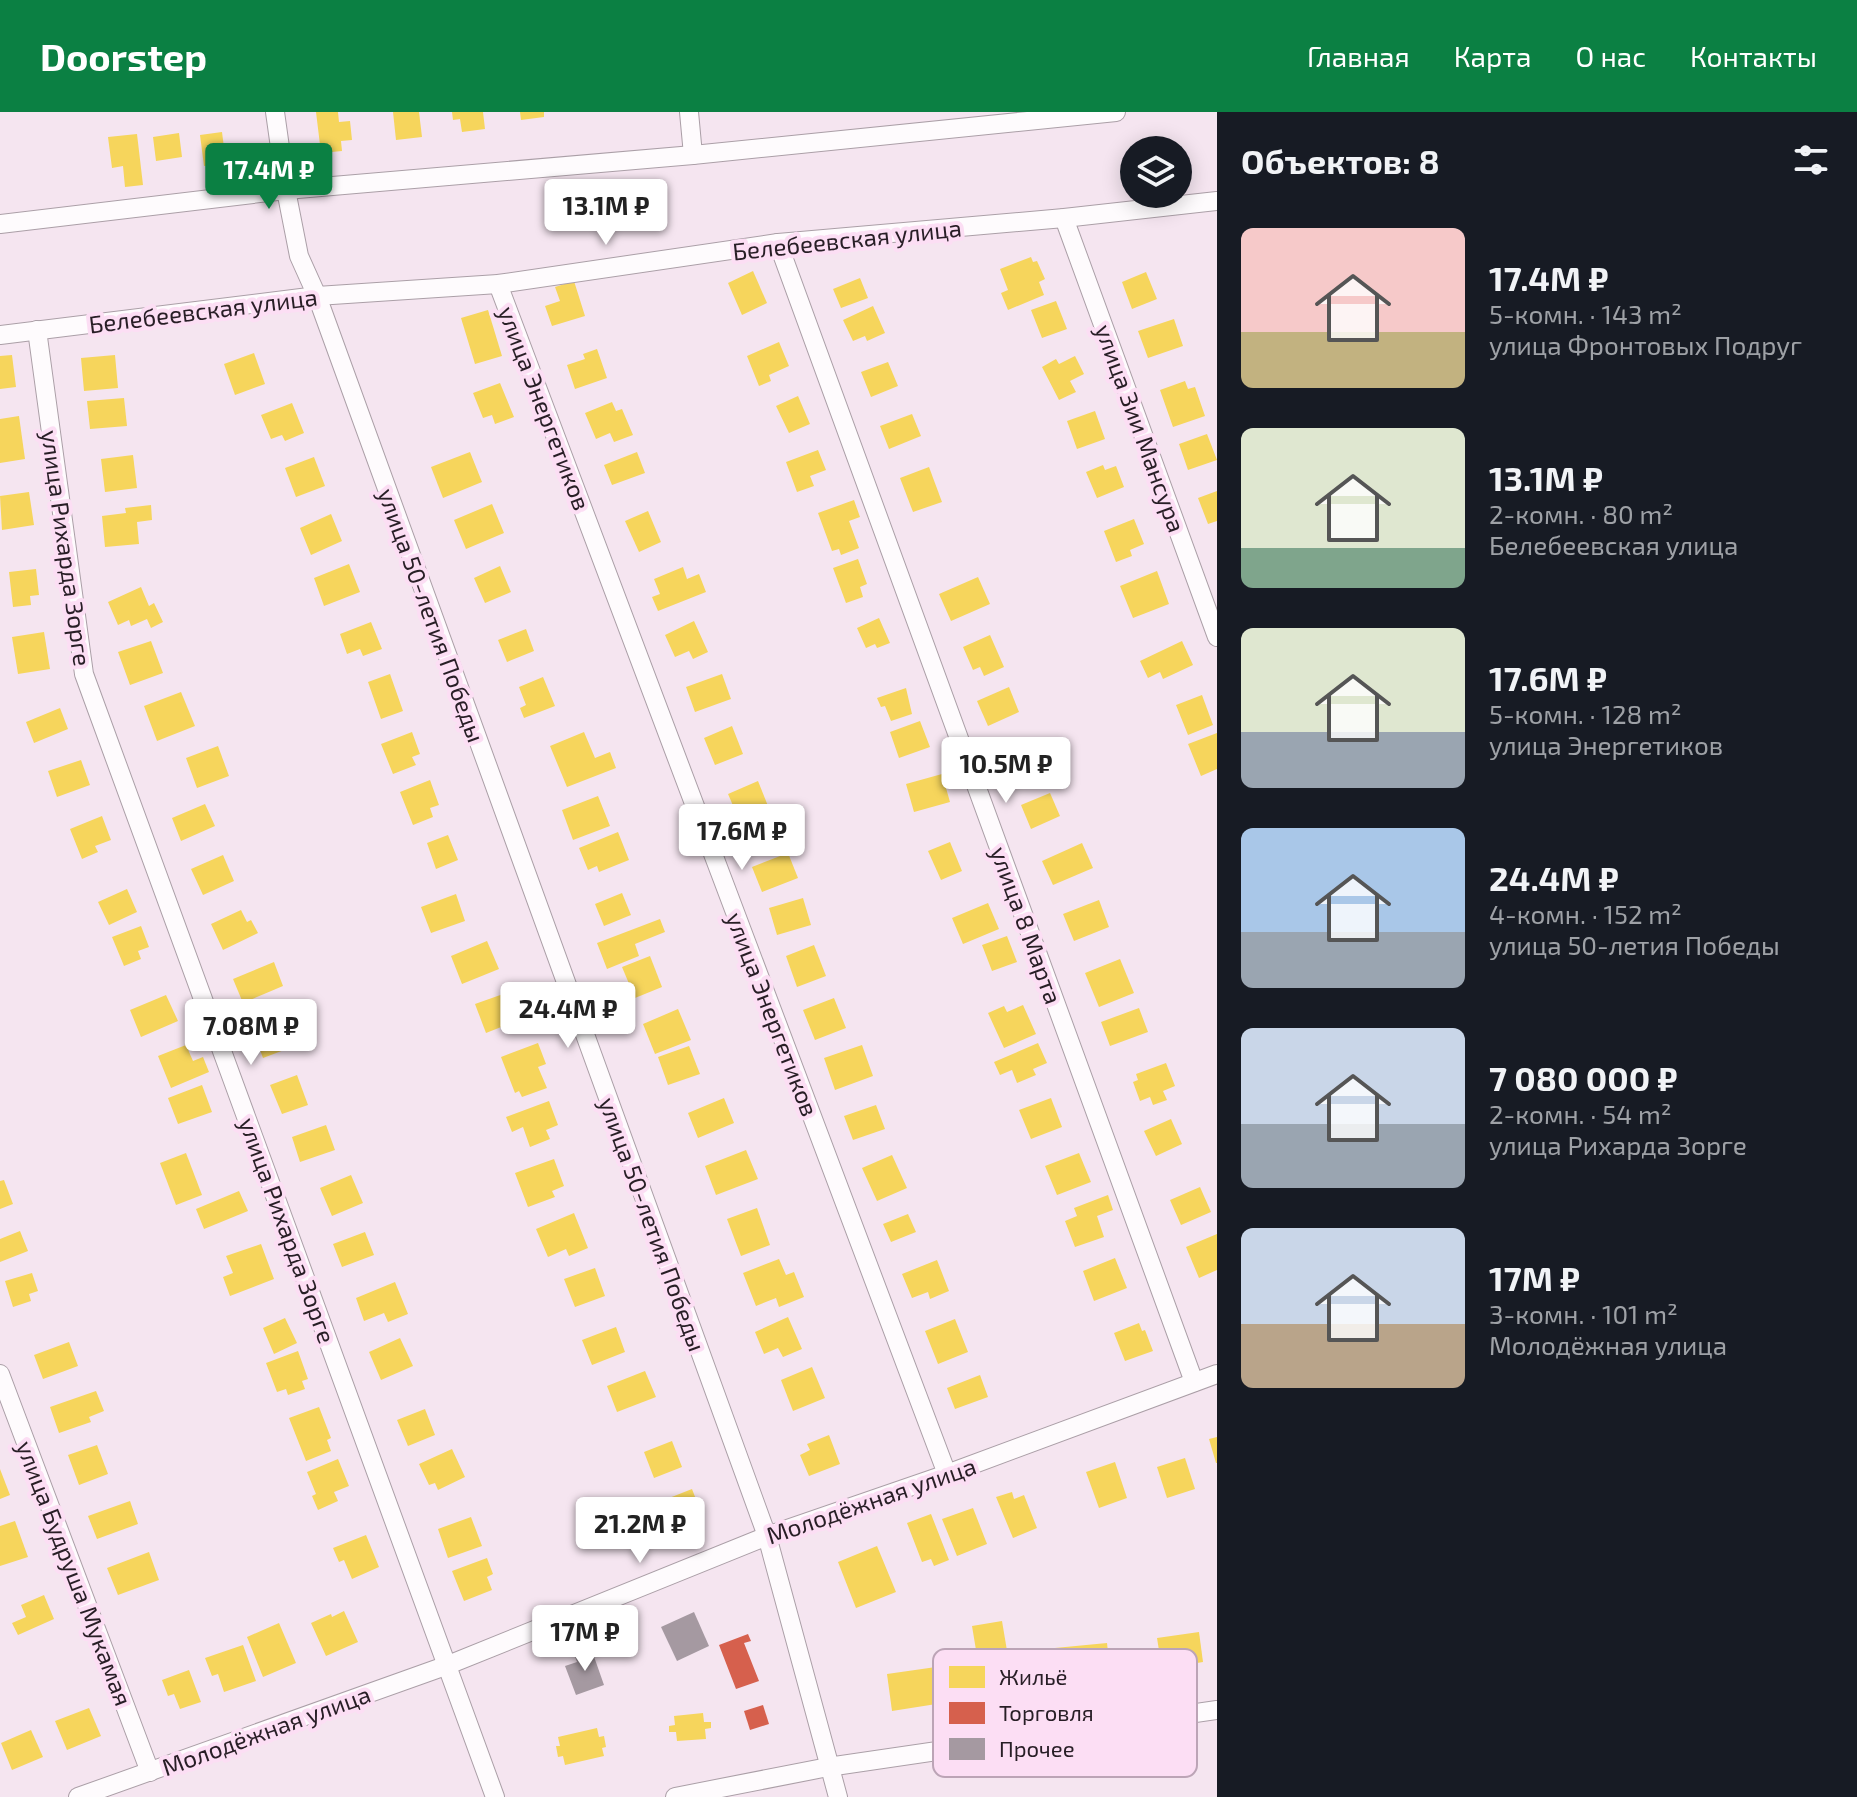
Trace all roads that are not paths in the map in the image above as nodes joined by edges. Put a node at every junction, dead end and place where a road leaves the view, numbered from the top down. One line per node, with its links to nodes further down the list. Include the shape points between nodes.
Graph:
1 (275, 112): 6 (street, улица 50-летия Победы)
2 (689, 112): 5 (street)
3 (1116, 112): 4 (street)
4 (1010, 117): 5 (street)
5 (693, 155): 6 (street)
6 (286, 190): 9 (street); 12 (street, улица 50-летия Победы, via 299,256)
7 (1217, 201): 8 (street, Белебеевская улица)
8 (1064, 218): 10 (street, Белебеевская улица); 15 (street, улица Зии Мансура)
9 (0, 224)
10 (778, 243): 11 (street, Белебеевская улица); 18 (street, улица 8 Марта)
11 (498, 284): 12 (street, Белебеевская улица); 19 (street, улица Энергетиков)
12 (317, 296): 13 (street, Белебеевская улица); 20 (street, улица 50-летия Победы)
13 (37, 330): 14 (street, Белебеевская улица); 21 (street, улица Рихарда Зорге, via 84,674)
14 (0, 335)
15 (1217, 637)
16 (0, 1374): 26 (street, улица Будруша Мукамая)
17 (1217, 1374): 18 (street, Молодёжная улица)
18 (1194, 1382): 19 (street, Молодёжная улица)
19 (947, 1474): 20 (street, Молодёжная улица)
20 (767, 1536): 21 (street, Молодёжная улица); 25 (street, улица 50-летия Победы)
21 (448, 1665): 26 (street, Молодёжная улица); 28 (street, улица Рихарда Зорге)
22 (1217, 1710): 23 (street)
23 (1197, 1713)
24 (933, 1752): 25 (street)
25 (828, 1767): 29 (street); 30 (street, улица 50-летия Победы)
26 (150, 1772): 27 (street, Молодёжная улица)
27 (78, 1797)
28 (495, 1797)
29 (675, 1797)
30 (838, 1797)

